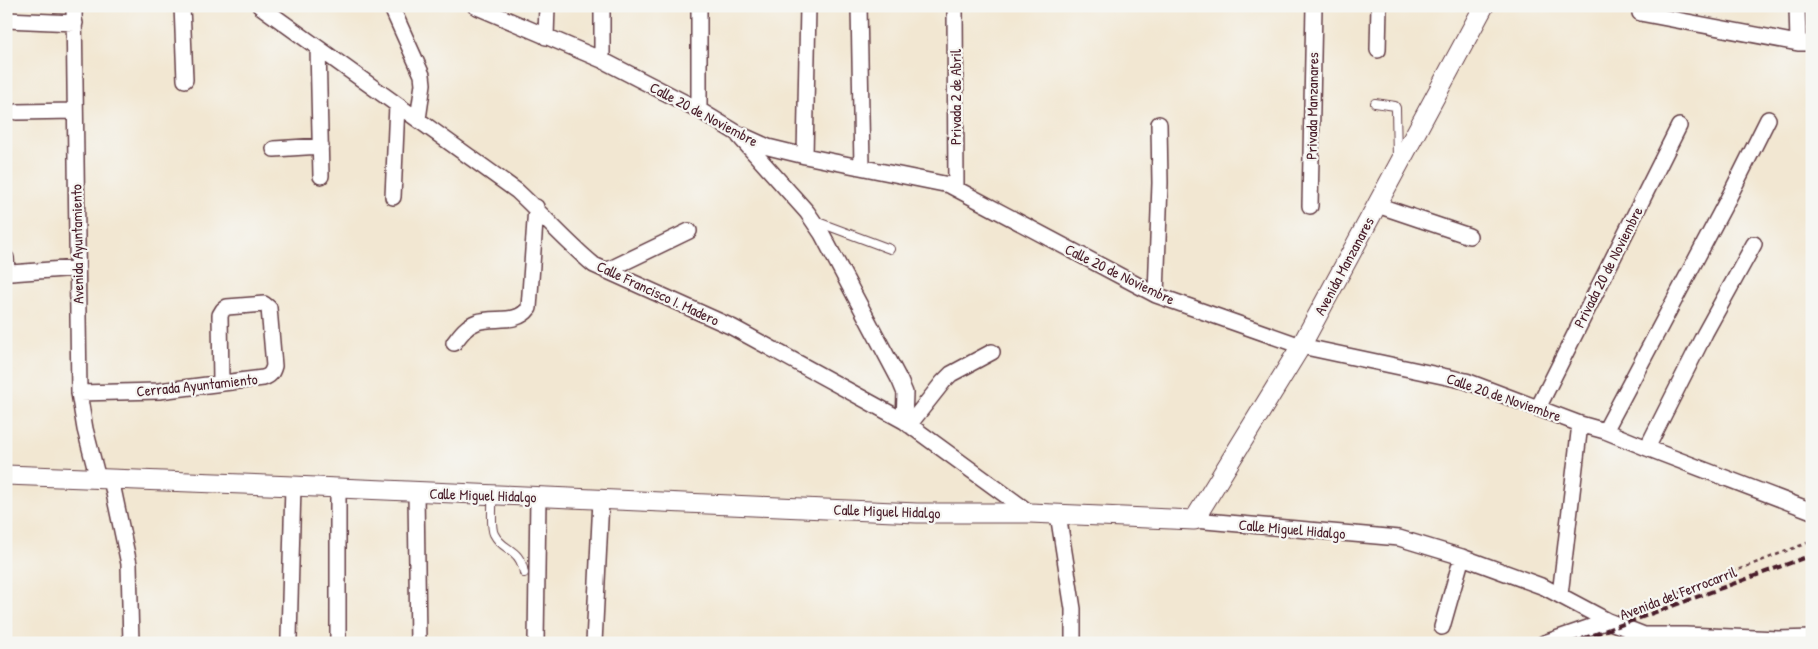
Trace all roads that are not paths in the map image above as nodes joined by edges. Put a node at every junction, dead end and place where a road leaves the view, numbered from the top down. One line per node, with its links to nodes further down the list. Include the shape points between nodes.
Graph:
1 (74, 6): 18 (street, Avenida Ayuntamiento)
2 (182, 6): 24 (street)
3 (260, 6): 21 (street, Calle Francisco I. Madero)
4 (391, 6): 30 (street, via 422,75)
5 (475, 6): 19 (street, Calle 20 de Noviembre)
6 (547, 6): 19 (street)
7 (602, 6): 23 (street)
8 (699, 6): 27 (street)
9 (808, 6): 37 (street)
10 (859, 6): 39 (street)
11 (955, 6): 41 (street, Privada 2 de Abril)
12 (1314, 6): 43 (street, Privada Manzanares)
13 (1379, 6): 22 (street)
14 (1484, 6): 38 (street, Avenida Manzanares)
15 (1797, 6): 20 (street)
16 (1640, 13): 20 (street)
17 (6, 20): 18 (street)
18 (74, 23): 28 (street, Avenida Ayuntamiento)
19 (546, 37): 23 (street, Calle 20 de Noviembre)
20 (1805, 43)
21 (318, 48): 26 (street, Calle Francisco I. Madero); 35 (street)
22 (1378, 50)
23 (602, 60): 27 (street, Calle 20 de Noviembre)
24 (185, 80)
25 (1375, 103): 38 (lane, via 1396,108)
26 (397, 105): 30 (street, Calle Francisco I. Madero); 42 (street)
27 (699, 110): 34 (street, Calle 20 de Noviembre)
28 (76, 111): 29 (street); 52 (street, Avenida Ayuntamiento)
29 (18, 112)
30 (418, 119): 45 (street, Calle Francisco I. Madero)
31 (1768, 119): 63 (street)
32 (1159, 124): 54 (street)
33 (1679, 126): 60 (street, Privada 20 de Noviembre)
34 (737, 133): 37 (street, Calle 20 de Noviembre); 46 (street)
35 (321, 146): 36 (street); 40 (street)
36 (274, 149)
37 (805, 156): 39 (street, Calle 20 de Noviembre)
38 (1398, 166): 44 (street, Avenida Manzanares)
39 (862, 167): 41 (street, Calle 20 de Noviembre)
40 (321, 176)
41 (956, 188): 54 (street, Calle 20 de Noviembre)
42 (393, 197)
43 (1310, 206)
44 (1377, 206): 48 (street); 56 (street, Avenida Manzanares)
45 (536, 207): 53 (street, Calle Francisco I. Madero, via 578,252); 55 (street, via 525,314 478,322 465,329)
46 (813, 220): 50 (lane); 61 (street, via 900,381 905,394)
47 (688, 231): 53 (street)
48 (1469, 236)
49 (1754, 244): 64 (street)
50 (890, 249)
51 (6, 258): 52 (street, via 11,273)
52 (77, 268): 59 (street, Avenida Ayuntamiento)
53 (606, 271): 61 (street, Calle Francisco I. Madero, via 732,327)
54 (1156, 295): 56 (street, Calle 20 de Noviembre)
55 (454, 343)
56 (1301, 346): 60 (street, Calle 20 de Noviembre, via 1466,381); 76 (street, Avenida Manzanares)
57 (992, 352): 61 (street, via 951,374)
58 (221, 383): 58 (street, Cerrada Ayuntamiento, via 263,378 272,373 271,333 264,304 222,310); 59 (street, Cerrada Ayuntamiento, via 159,391)
59 (79, 394): 66 (street, Avenida Ayuntamiento, via 86,428)
60 (1538, 408): 62 (street, Calle 20 de Noviembre)
61 (907, 423): 74 (street, Calle Francisco I. Madero)
62 (1580, 424): 63 (street, Calle 20 de Noviembre); 79 (street)
63 (1606, 430): 64 (street, Calle 20 de Noviembre)
64 (1647, 448): 73 (street, Calle 20 de Noviembre)
65 (6, 475): 66 (street, Calle Miguel Hidalgo)
66 (104, 479): 67 (street, Calle Miguel Hidalgo); 86 (street, Avenida Ayuntamiento, via 129,564)
67 (293, 486): 68 (street, Calle Miguel Hidalgo); 83 (street)
68 (338, 488): 69 (street, Calle Miguel Hidalgo); 87 (street)
69 (416, 492): 70 (street, Calle Miguel Hidalgo); 88 (street)
70 (492, 495): 71 (street, Calle Miguel Hidalgo); 78 (lane, via 494,535 520,558)
71 (538, 497): 72 (street, Calle Miguel Hidalgo); 89 (street)
72 (601, 500): 74 (street, Calle Miguel Hidalgo, via 917,513); 90 (street)
73 (1812, 511)
74 (1030, 513): 75 (street, Calle Miguel Hidalgo)
75 (1058, 514): 76 (street, Calle Miguel Hidalgo); 91 (street, via 1073,609)
76 (1194, 520): 77 (street, Calle Miguel Hidalgo, via 1399,538)
77 (1462, 557): 79 (street, Calle Miguel Hidalgo); 81 (street)
78 (524, 573)
79 (1560, 596): 80 (street, Calle Miguel Hidalgo)
80 (1608, 621): 82 (street, Calle Miguel Hidalgo); 92 (street, Avenida del Ferrocarril)
81 (1442, 627)
82 (1644, 635): 85 (street); 93 (street)
83 (290, 638)
84 (1812, 638): 85 (street)
85 (1779, 641)
86 (131, 643)
87 (338, 643)
88 (418, 643)
89 (536, 643)
90 (594, 643)
91 (1073, 643)
92 (1544, 643)
93 (1620, 643)

